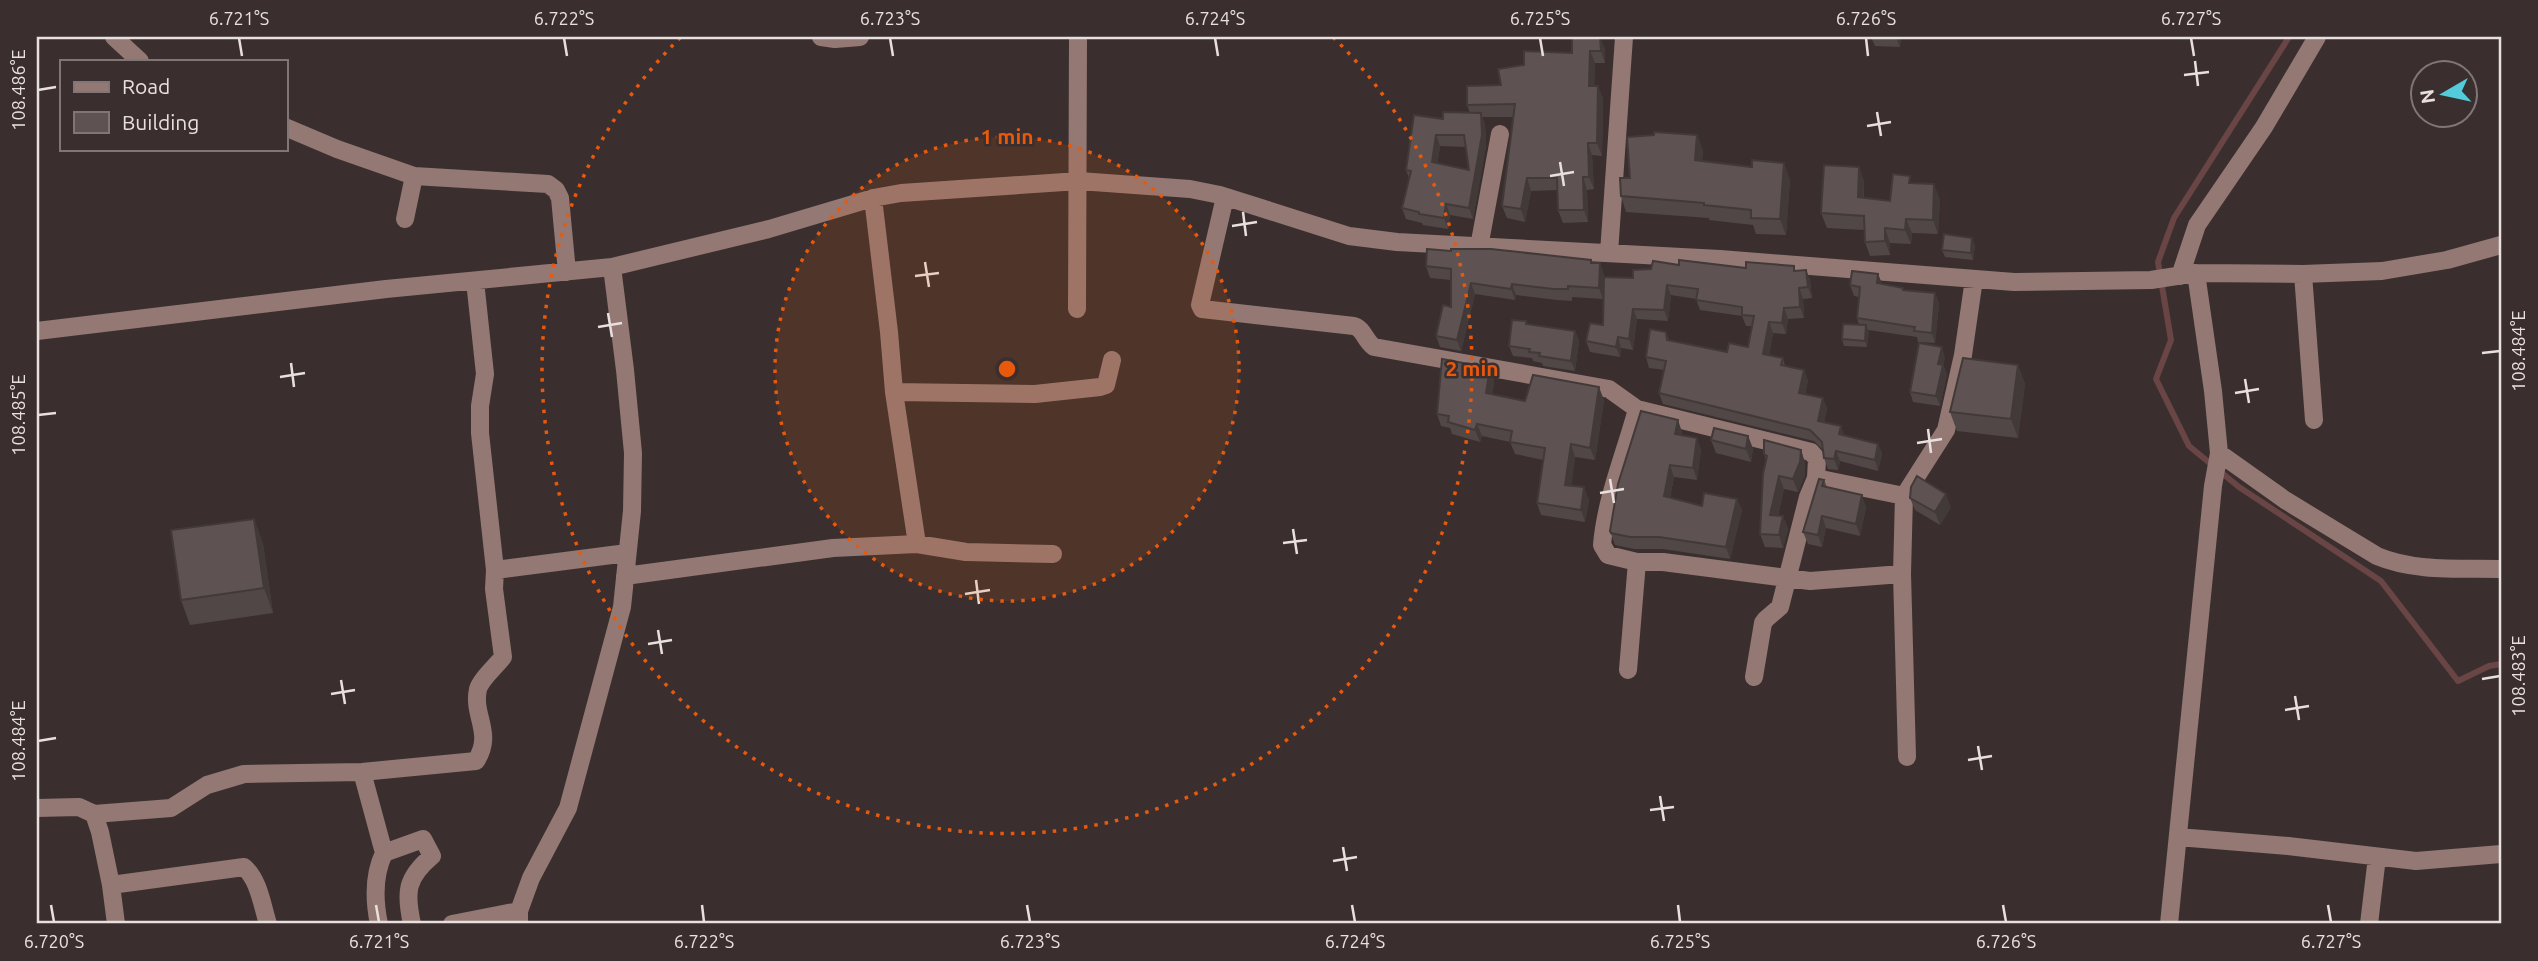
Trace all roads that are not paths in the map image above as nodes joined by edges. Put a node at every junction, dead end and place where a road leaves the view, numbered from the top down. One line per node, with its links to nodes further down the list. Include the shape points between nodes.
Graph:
1 (114, 37): 7 (street)
2 (860, 37): 6 (street)
3 (1079, 37): 11 (street)
4 (1624, 37): 17 (street)
5 (2317, 37): 21 (street, via 2264,127 2197,225)
6 (831, 38)
7 (139, 60)
8 (287, 128): 10 (street)
9 (1500, 134): 16 (street)
10 (414, 176): 14 (street); 19 (street, via 548,184 559,198)
11 (1079, 181): 12 (street, via 1190,189); 13 (street); 24 (street)
12 (1224, 197): 16 (street, via 1349,236); 28 (street, via 1202,309 1354,326 1374,347 1609,389)
13 (873, 198): 18 (street); 27 (street)
14 (405, 219)
15 (2501, 245): 20 (street, via 2382,271)
16 (1479, 247): 17 (street)
17 (1609, 253): 22 (street)
18 (612, 267): 19 (street); 34 (street, via 633,453)
19 (567, 272): 23 (street)
20 (2303, 274): 21 (street); 29 (street)
21 (2174, 276): 22 (street, via 2014,282); 30 (street, via 2213,391)
22 (1974, 279): 32 (street, via 1946,430)
23 (475, 281): 25 (street); 38 (street, via 485,374 480,433)
24 (1077, 309)
25 (37, 331)
26 (1112, 360): 27 (street, via 1106,384 1100,387 1035,394)
27 (894, 392): 33 (street)
28 (1637, 409): 31 (street, via 1811,452 1817,459); 36 (street, via 1602,545 1608,555)
29 (2314, 420)
30 (2218, 455): 37 (street, via 2284,500 2391,562); 48 (street)
31 (1816, 478): 32 (street); 41 (street)
32 (1904, 496): 39 (street)
33 (917, 544): 35 (street, via 966,552); 40 (street, via 833,548)
34 (627, 553): 38 (street); 40 (street)
35 (1053, 554)
36 (1637, 562): 41 (street); 42 (street)
37 (2501, 569)
38 (495, 570): 45 (street, via 503,657 480,686 485,744 476,761)
39 (1902, 574): 41 (street, via 1835,581); 44 (street)
40 (625, 576): 53 (street, via 622,607 568,808 531,878)
41 (1787, 579): 43 (street, via 1780,607 1763,624)
42 (1628, 670)
43 (1754, 677)
44 (1907, 757)
45 (362, 772): 47 (street, via 244,774 207,785 170,808); 49 (street)
46 (37, 808): 47 (street, via 79,807)
47 (94, 814): 52 (street)
48 (2178, 838): 51 (street); 59 (street)
49 (384, 853): 56 (street, via 375,888); 57 (street, via 422,839 432,856 409,881)
50 (2501, 853): 51 (street, via 2435,861)
51 (2377, 857): 60 (street)
52 (111, 885): 54 (street); 55 (street, via 244,867 257,886)
53 (519, 917): 58 (street)
54 (116, 924)
55 (268, 924)
56 (379, 924)
57 (412, 924)
58 (452, 924)
59 (2169, 924)
60 (2369, 924)

